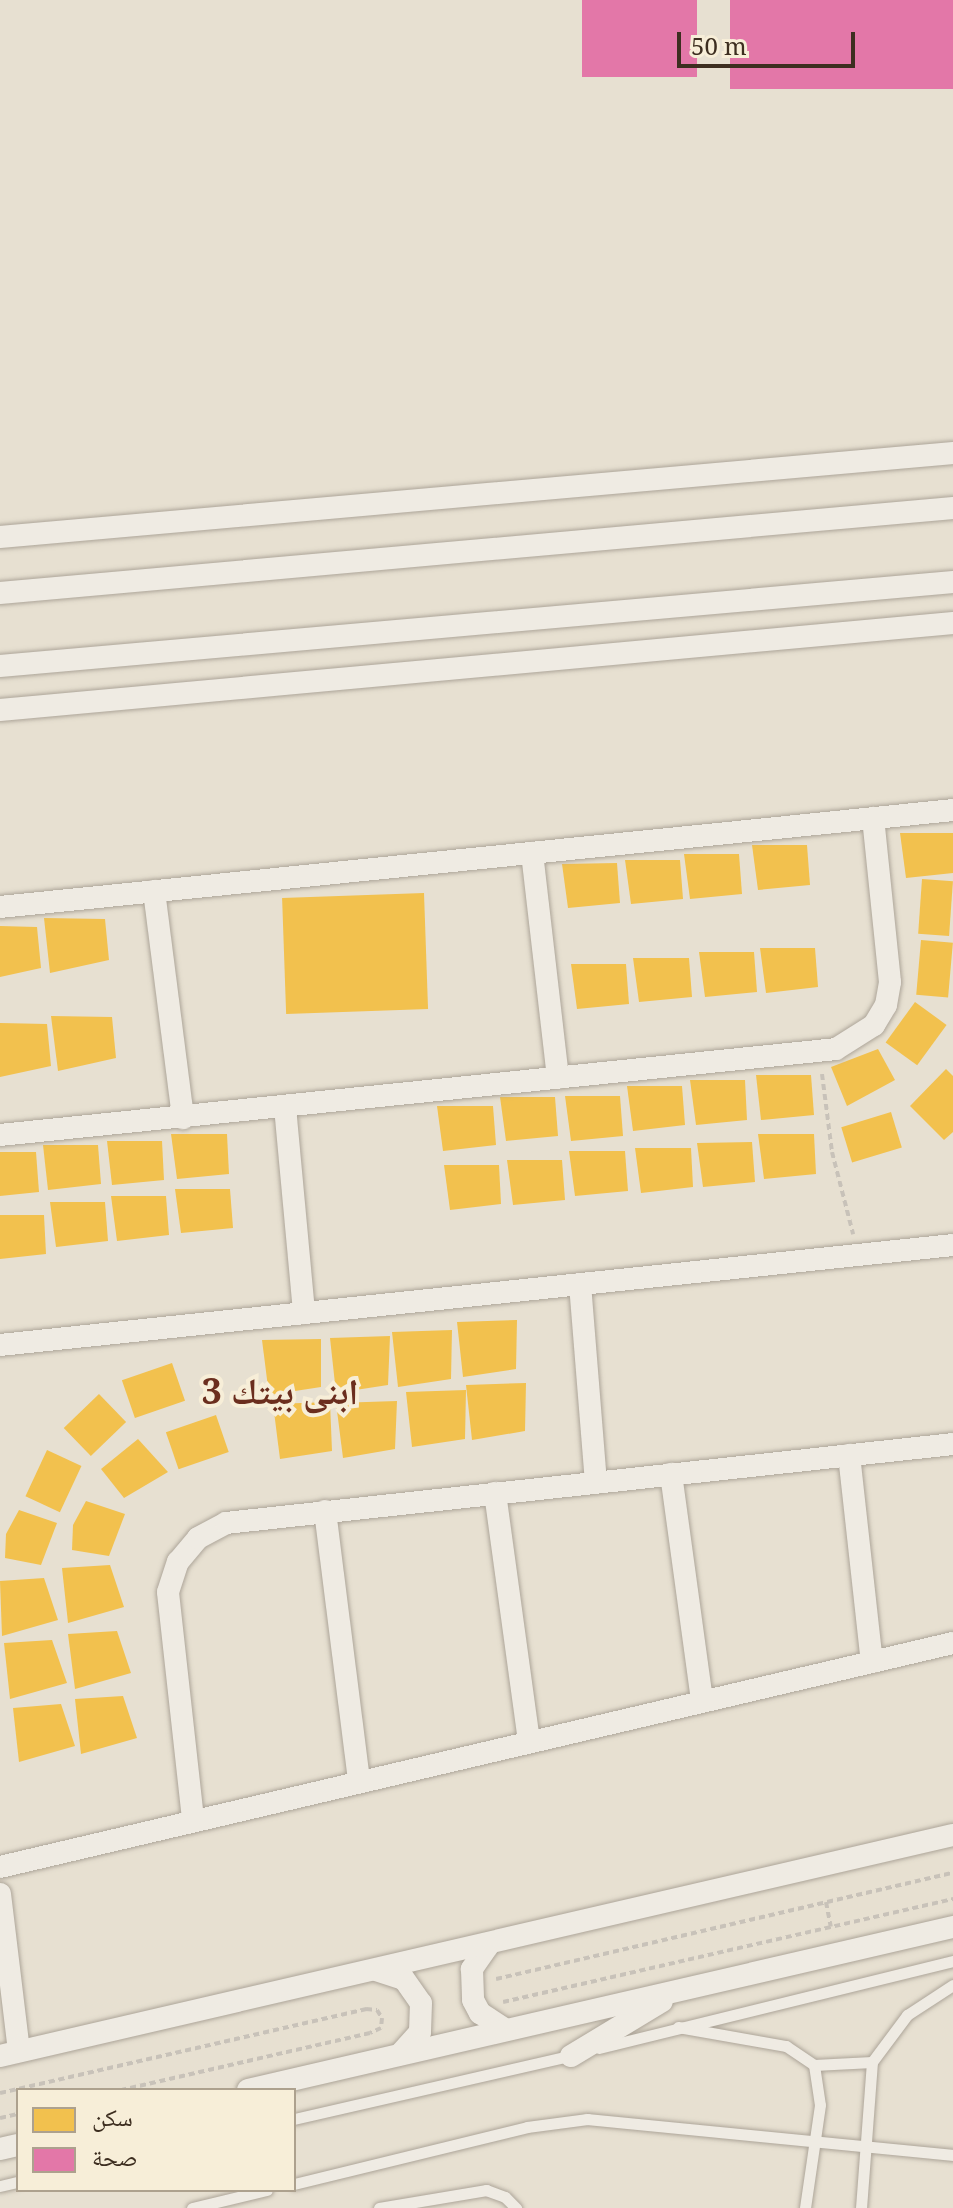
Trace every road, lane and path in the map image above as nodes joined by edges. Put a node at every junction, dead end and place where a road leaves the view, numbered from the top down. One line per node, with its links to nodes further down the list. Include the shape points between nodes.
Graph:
1 (953, 453): 3 (street)
2 (953, 508): 5 (street)
3 (0, 537)
4 (953, 582): 7 (street)
5 (0, 593)
6 (953, 623): 8 (street)
7 (0, 666)
8 (0, 710)
9 (953, 810): 10 (street)
10 (873, 818): 11 (street); 14 (street, via 890,982 886,1005 857,1040)
11 (532, 853): 12 (street); 15 (street)
12 (154, 891): 13 (street); 17 (street)
13 (0, 907)
14 (819, 1052): 15 (street); 20 (path, via 832,1152)
15 (558, 1078): 16 (street)
16 (285, 1107): 17 (street); 22 (street)
17 (183, 1118): 18 (street)
18 (0, 1135)
19 (953, 1245): 20 (street)
20 (859, 1255): 21 (street)
21 (580, 1284): 22 (street); 27 (street)
22 (304, 1313): 23 (street)
23 (0, 1345)
24 (953, 1444): 25 (street)
25 (849, 1455): 26 (street); 31 (street)
26 (671, 1474): 27 (street); 32 (street)
27 (596, 1482): 28 (street)
28 (495, 1493): 29 (street); 33 (street)
29 (325, 1511): 34 (street); 35 (street, via 226,1523 198,1538 178,1562 168,1592 169,1623)
30 (953, 1643): 31 (street)
31 (872, 1662): 32 (street)
32 (702, 1701): 33 (street)
33 (529, 1741): 34 (street)
34 (359, 1781): 35 (street)
35 (193, 1819): 37 (street)
36 (953, 1835): 44 (street)
37 (0, 1867)
38 (953, 1873): 41 (path)
39 (0, 1894): 53 (street)
40 (953, 1899): 42 (path)
41 (826, 1902): 42 (path); 47 (path)
42 (832, 1927): 50 (path)
43 (953, 1927): 49 (street)
44 (490, 1943): 46 (street); 52 (street, via 472,1969 473,2000 480,2013)
45 (953, 1961): 51 (lane)
46 (376, 1970): 53 (street); 54 (street, via 404,1979 421,2003 420,2032)
47 (485, 1982)
48 (953, 1985): 56 (lane, via 907,2015)
49 (679, 1990): 52 (street); 55 (street)
50 (493, 2004)
51 (674, 2026): 55 (lane); 57 (lane, via 786,2046)
52 (506, 2030): 54 (street)
53 (9, 2054)
54 (400, 2054): 60 (street)
55 (571, 2056): 61 (lane)
56 (872, 2062): 57 (lane); 63 (lane)
57 (814, 2065): 62 (lane, via 821,2083)
58 (22, 2088): 59 (path, via 366,2009 377,2010 382,2018 381,2028 370,2033)
59 (131, 2088)
60 (256, 2088)
61 (296, 2119)
62 (814, 2141): 63 (lane); 65 (lane, via 611,2120 561,2121); 70 (lane)
63 (863, 2147): 64 (lane); 71 (lane)
64 (953, 2155)
65 (296, 2184)
66 (259, 2192): 67 (lane)
67 (192, 2208)
68 (379, 2208): 69 (lane, via 486,2190)
69 (516, 2208)
70 (805, 2208)
71 (861, 2208)

